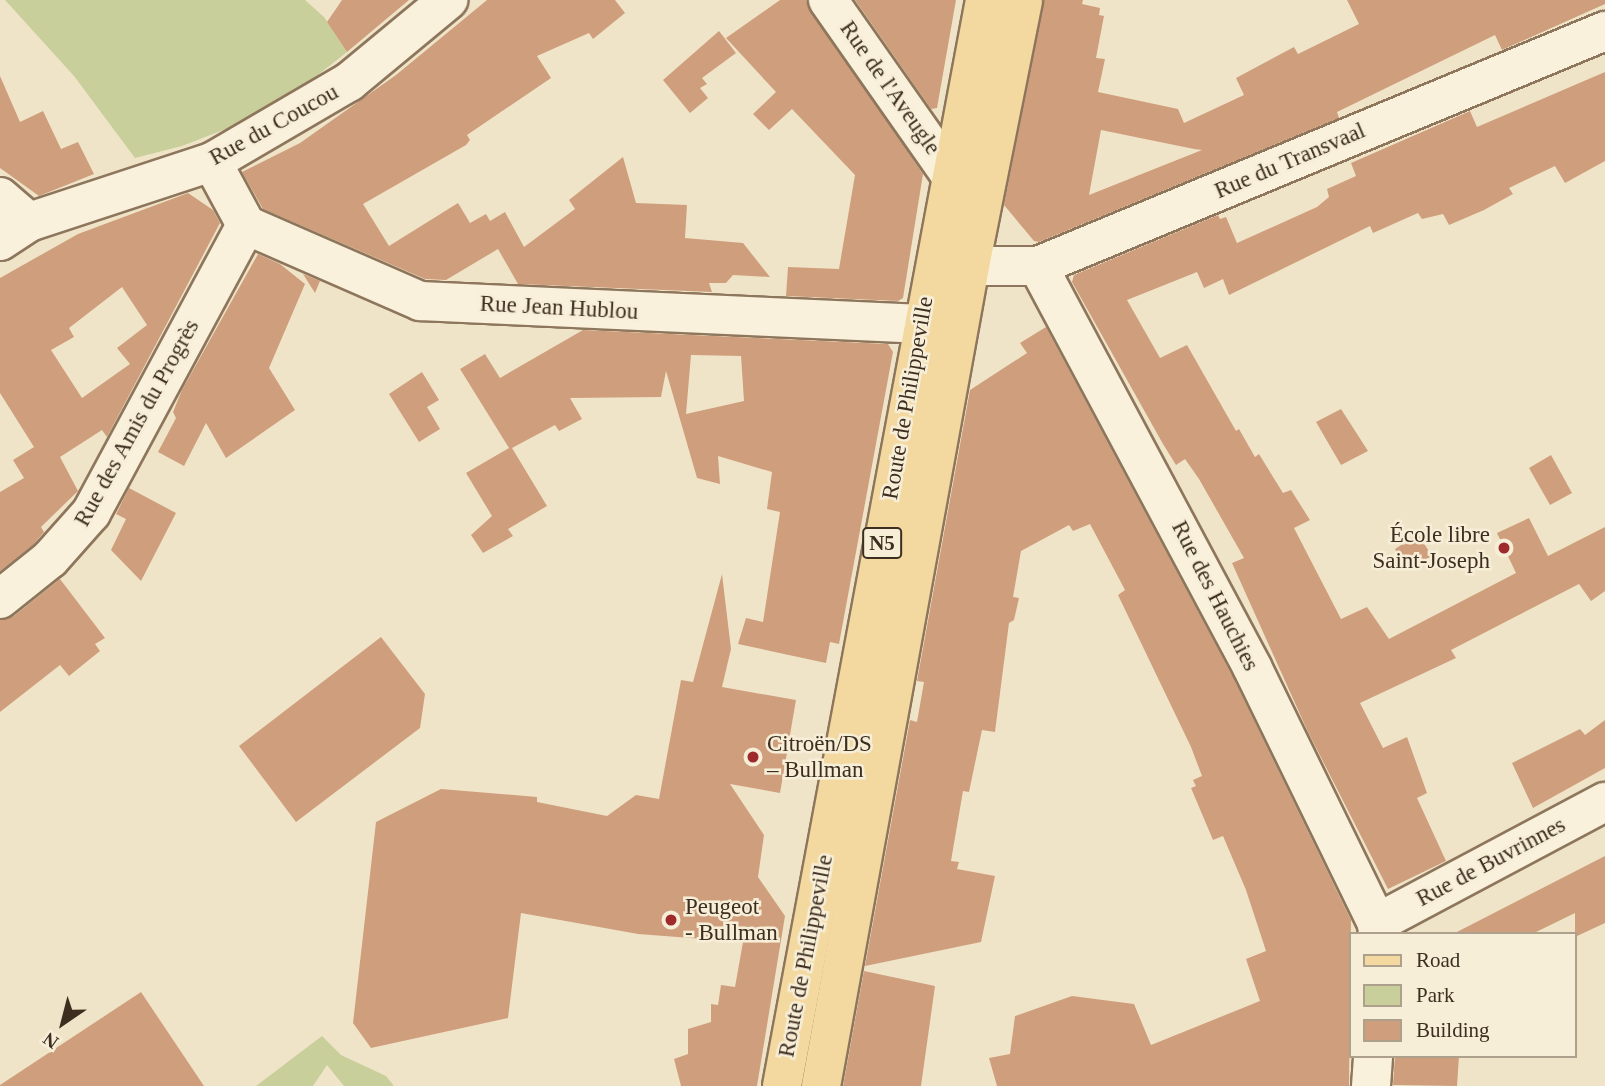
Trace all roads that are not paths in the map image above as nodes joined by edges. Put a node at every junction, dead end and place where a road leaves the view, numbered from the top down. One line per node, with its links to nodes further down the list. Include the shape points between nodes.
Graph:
1 (448, 0): 6 (street, Rue du Coucou, via 349,82)
2 (828, 0): 7 (street, Rue de l'Aveugle)
3 (985, 0): 7 (main road, Route de Philippeville / N5)
4 (1023, 0): 11 (main road, Route de Philippeville / N5)
5 (1605, 31): 12 (street, Rue du Transvaal)
6 (212, 162): 9 (street); 10 (street, Rue du Coucou)
7 (952, 177): 11 (main road, Route de Philippeville / N5)
8 (0, 197): 10 (street)
9 (246, 225): 13 (street, Rue Jean Hublou, via 420,301); 15 (street, Rue des Amis du Progrès, via 91,513 50,559)
10 (15, 232)
11 (952, 263): 12 (street, Rue du Transvaal); 13 (main road, Route de Philippeville / N5); 14 (main road, Route de Philippeville / N5)
12 (1038, 266): 17 (street, Rue des Hauchies, via 1179,524)
13 (921, 324): 14 (street, Rue Jean Hublou); 19 (main road, Route de Philippeville / N5)
14 (957, 336): 20 (main road, Route de Philippeville / N5)
15 (0, 599)
16 (1605, 802): 17 (street, Rue de Buvrinnes)
17 (1377, 928)
18 (1373, 1058): 21 (street)
19 (782, 1086)
20 (821, 1086)
21 (1371, 1086)

